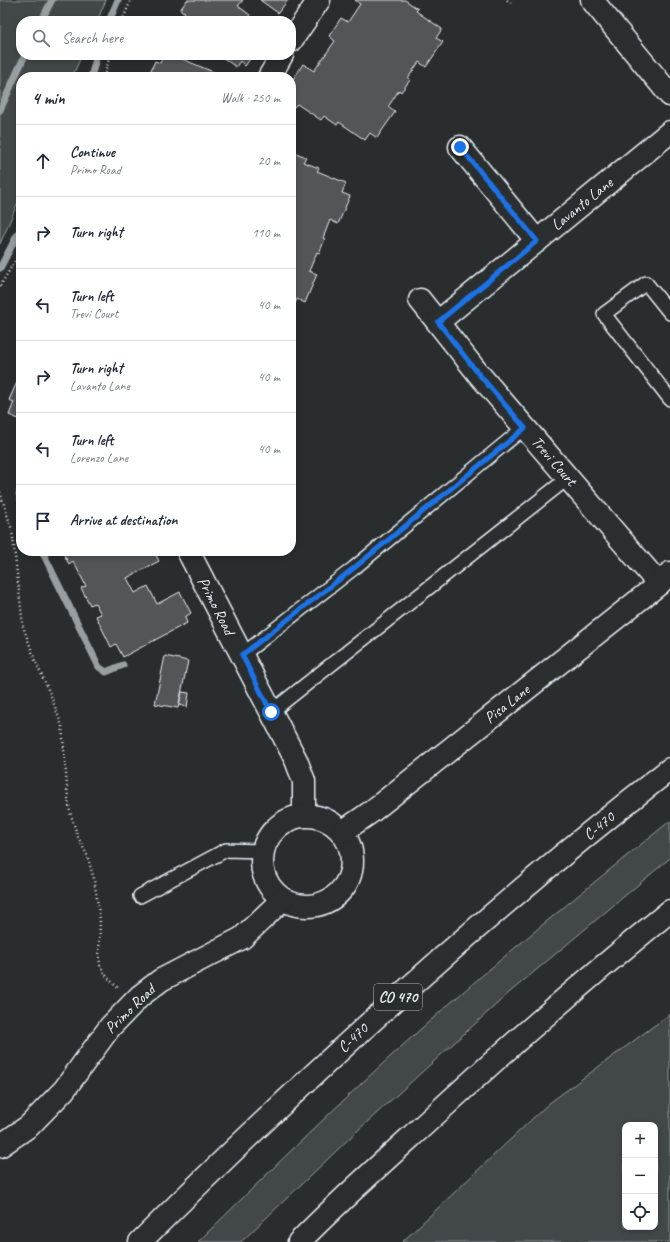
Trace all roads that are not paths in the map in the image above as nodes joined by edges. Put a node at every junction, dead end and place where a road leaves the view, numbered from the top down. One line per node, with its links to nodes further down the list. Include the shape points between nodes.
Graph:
1 (320, 0): 3 (main road)
2 (592, 0): 6 (main road)
3 (296, 34)
4 (279, 60): 5 (main road)
5 (273, 72)
6 (670, 95)
7 (670, 132): 9 (main road, Lavanto Lane)
8 (460, 147): 9 (main road)
9 (537, 241): 12 (main road, Lavanto Lane)
10 (420, 300): 12 (main road, Trevi Court)
11 (670, 313): 13 (lane, via 646,283 604,314)
12 (438, 322): 14 (main road, Trevi Court)
13 (670, 399)
14 (525, 428): 15 (main road, Trevi Court); 18 (lane, via 354,568)
15 (568, 478): 17 (main road, Trevi Court); 19 (lane)
16 (191, 556): 18 (main road, Primo Road)
17 (664, 578): 22 (main road, Pisa Lane, via 371,812)
18 (242, 655): 19 (main road, Primo Road)
19 (271, 712): 21 (main road, Primo Road, via 304,781)
20 (670, 769): 28 (main road, C-470 / CO 470, via 535,879 374,1018)
21 (304, 815): 22 (main road, via 332,822); 23 (main road, via 277,826)
22 (342, 832): 25 (main road, via 350,845 353,859 351,874 344,888 333,899 319,906 303,907)
23 (262, 851): 24 (lane, via 226,850); 25 (main road, via 261,867 266,882 275,894)
24 (140, 896)
25 (283, 899): 27 (main road, Primo Road, via 242,938 161,980 140,996 110,1027 64,1090 29,1126)
26 (670, 911): 29 (main road, via 515,1042)
27 (0, 1146)
28 (140, 1242)
29 (299, 1242)

